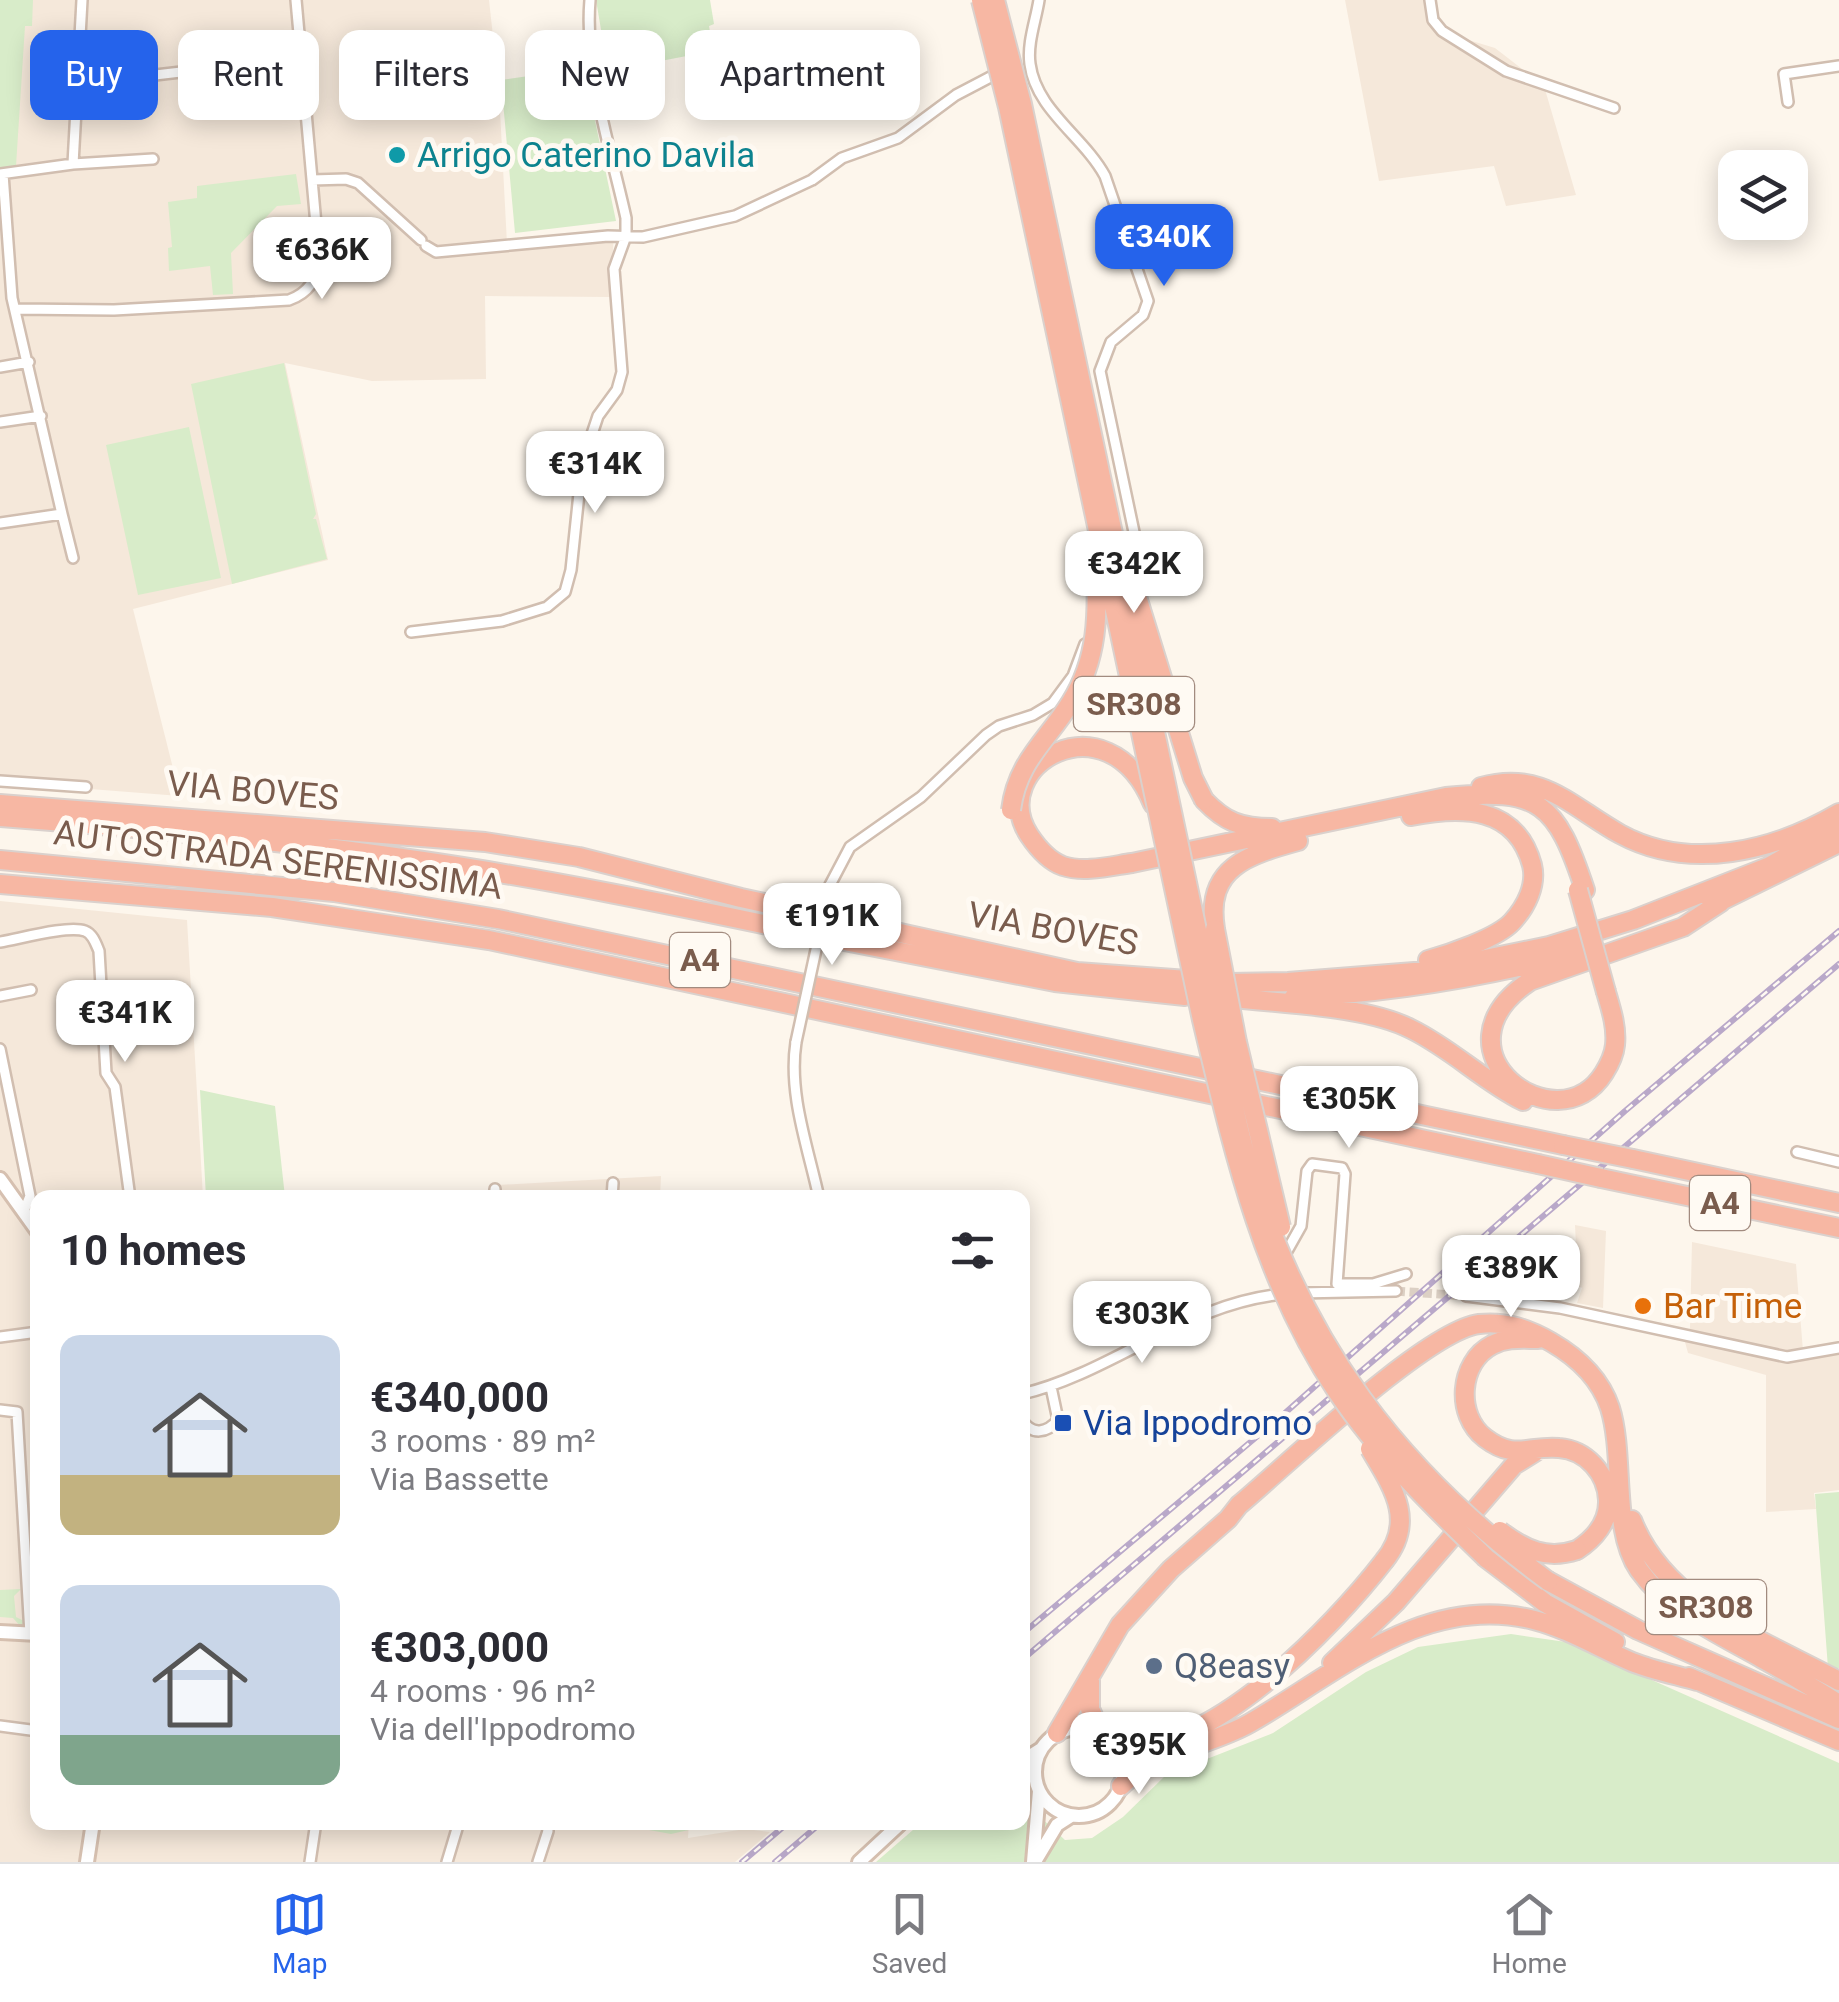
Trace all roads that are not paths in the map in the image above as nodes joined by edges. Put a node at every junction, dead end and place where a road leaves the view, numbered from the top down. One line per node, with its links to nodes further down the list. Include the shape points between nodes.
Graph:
1 (82, 0): 8 (street)
2 (296, 0): 9 (street)
3 (590, 0): 22 (street, via 592,63)
4 (981, 0): 30 (highway, SR308, bridge)
5 (995, 0): 29 (highway, SR308, bridge)
6 (1039, 0): 12 (street)
7 (1430, 0): 10 (street, via 1442,31)
8 (81, 30)
9 (299, 30)
10 (1470, 46): 11 (street); 15 (street, via 1515,77)
11 (1472, 58)
12 (1029, 61): 22 (street, via 956,95 898,138 842,158 760,206 709,224); 68 (street, bridge, via 1042,96 1104,176 1148,301 1148,310 1107,349 1100,379 1142,570 1133,592 1094,622 1073,676 1053,703 986,735 921,797 850,847 830,885 792,1067)
13 (1839, 66): 14 (street, via 1784,74)
14 (1788, 102)
15 (1614, 108)
16 (76, 120): 19 (street)
17 (307, 120): 21 (street)
18 (153, 159): 19 (street)
19 (73, 164): 20 (street)
20 (1, 174): 23 (street)
21 (312, 180): 22 (street, via 358,183 436,252); 24 (street, via 318,270 298,297 114,310)
22 (626, 236): 34 (street, via 614,269 622,372 588,446 565,592 547,607 502,622)
23 (5, 260): 24 (street)
24 (15, 308): 25 (street)
25 (29, 362): 26 (street); 27 (street)
26 (0, 367)
27 (41, 416): 28 (street); 31 (street)
28 (0, 422)
29 (1100, 478): 44 (highway, bridge, via 1204,800 1221,818 1253,828); 76 (highway, SR308, bridge, via 1248,1162)
30 (1092, 510): 39 (highway, bridge, via 1098,616 1093,648 1073,699 1019,774); 43 (highway, SR308, bridge)
31 (62, 514): 32 (street); 33 (street)
32 (0, 524)
33 (73, 558)
34 (411, 632)
35 (0, 781): 36 (street)
36 (86, 787)
37 (1446, 797): 41 (highway, via 1509,781 1534,783 1623,836 1698,856 1759,848); 44 (highway); 49 (highway, via 1512,795 1546,810 1568,840)
38 (0, 804): 54 (highway, VIA BOVES, via 484,842 579,857 1077,972)
39 (1016, 809): 43 (highway, bridge, via 1043,760 1079,746 1116,755 1133,770); 44 (highway, via 1016,832 1029,850 1062,873 1086,876)
40 (1429, 812): 44 (highway); 49 (highway, via 1494,800 1534,809 1557,832); 54 (highway, via 1493,817 1520,838 1534,874 1531,893 1510,924 1426,961)
41 (1839, 813)
42 (0, 817): 58 (highway, VIA BOVES, via 420,860 1055,982)
43 (1159, 819): 83 (highway, SR308, bridge, via 1238,1172 1278,1283)
44 (1341, 825): 76 (highway, bridge, via 1240,861 1214,892 1215,929)
45 (1839, 826): 54 (highway, VIA BOVES, via 1750,874 1549,946 1427,971)
46 (1839, 843): 50 (highway)
47 (0, 860): 69 (highway, AUTOSTRADA SERENISSIMA / A4, bridge, via 334,892 498,918)
48 (0, 884): 72 (highway, AUTOSTRADA SERENISSIMA / A4, bridge, via 272,907 489,940)
49 (1581, 890): 56 (highway, bridge)
50 (1721, 902): 52 (highway); 56 (highway, via 1683,927 1513,992 1490,1027 1498,1067 1514,1086 1542,1099 1589,1091 1616,1046)
51 (0, 942): 60 (street, via 86,931 99,952)
52 (1607, 944)
53 (1587, 950): 56 (highway, via 1425,985 1234,998 1407,1026 1498,1088 1556,1112 1596,1099 1620,1066 1623,1025)
54 (1269, 982)
55 (31, 990): 57 (street)
56 (1611, 991)
57 (0, 996)
58 (1185, 996)
59 (156, 1019): 60 (street)
60 (104, 1022): 66 (street, via 106,1073 115,1086)
61 (0, 1049): 70 (street, via 30,1196)
62 (1797, 1152): 63 (street)
63 (1839, 1162)
64 (0, 1179): 70 (main road)
65 (612, 1183): 67 (street)
66 (129, 1190)
67 (612, 1190)
68 (817, 1190)
69 (1839, 1203)
70 (24, 1212): 71 (main road)
71 (30, 1220)
72 (1839, 1228)
73 (1406, 1274): 76 (street, via 1374,1284 1337,1284 1345,1174 1312,1164 1300,1226 1280,1271)
74 (1396, 1290): 76 (street)
75 (1466, 1296): 80 (street, via 1560,1308 1787,1357)
76 (1295, 1299): 81 (street, via 1243,1298 1218,1307); 87 (highway, SR308, bridge, via 1350,1384)
77 (30, 1333): 78 (street)
78 (0, 1337)
79 (1548, 1340): 86 (highway, via 1509,1339 1491,1346 1465,1380 1465,1401 1479,1433 1500,1447); 88 (highway, via 1580,1362 1610,1408); 92 (highway, via 1506,1323 1476,1324 1444,1338 1379,1386 1159,1583 1120,1625)
80 (1839, 1348)
81 (1051, 1387): 82 (street); 85 (street, via 1058,1420)
82 (1030, 1392)
83 (1337, 1392): 93 (highway, SR308, bridge, via 1387,1456 1486,1558 1545,1603); 101 (highway, bridge, via 1400,1504 1402,1528 1394,1550 1326,1628 1223,1713 1160,1744 1126,1748)
84 (0, 1410): 89 (street, via 17,1412)
85 (1030, 1430)
86 (1535, 1452): 87 (highway, bridge, via 1579,1453 1602,1474 1606,1514 1578,1550 1550,1556 1514,1542); 95 (highway, via 1514,1466 1396,1602)
87 (1414, 1462): 97 (highway, SR308, bridge, via 1478,1526 1548,1581 1638,1630)
88 (1621, 1487): 94 (highway, SR308, via 1639,1539 1661,1573 1718,1614); 96 (highway, via 1636,1567 1674,1608)
89 (30, 1605)
90 (0, 1632): 91 (main road)
91 (30, 1634)
92 (1090, 1679): 100 (highway); 101 (highway, via 1090,1709)
93 (1698, 1681): 95 (highway, via 1635,1663 1531,1619 1480,1614 1408,1630); 102 (highway, SR308)
94 (1839, 1681)
95 (1296, 1695): 106 (highway, via 1223,1737 1152,1762)
96 (1839, 1704)
97 (1839, 1719)
98 (0, 1726): 99 (street)
99 (30, 1729)
100 (1057, 1733): 101 (main road, via 1087,1728); 103 (main road)
101 (1108, 1739): 106 (main road, via 1124,1772)
102 (1839, 1740)
103 (1041, 1749): 104 (main road); 105 (main road)
104 (1030, 1756)
105 (1032, 1784): 107 (main road); 118 (main road)
106 (1121, 1786): 107 (main road, via 1102,1810)
107 (1071, 1816): 118 (main road, via 1057,1824)
108 (92, 1830): 113 (main road)
109 (315, 1830): 114 (street)
110 (457, 1830): 115 (street)
111 (548, 1830): 116 (street)
112 (894, 1830): 117 (main road)
113 (87, 1862)
114 (310, 1862)
115 (446, 1862)
116 (538, 1862)
117 (860, 1862)
118 (1034, 1862)

